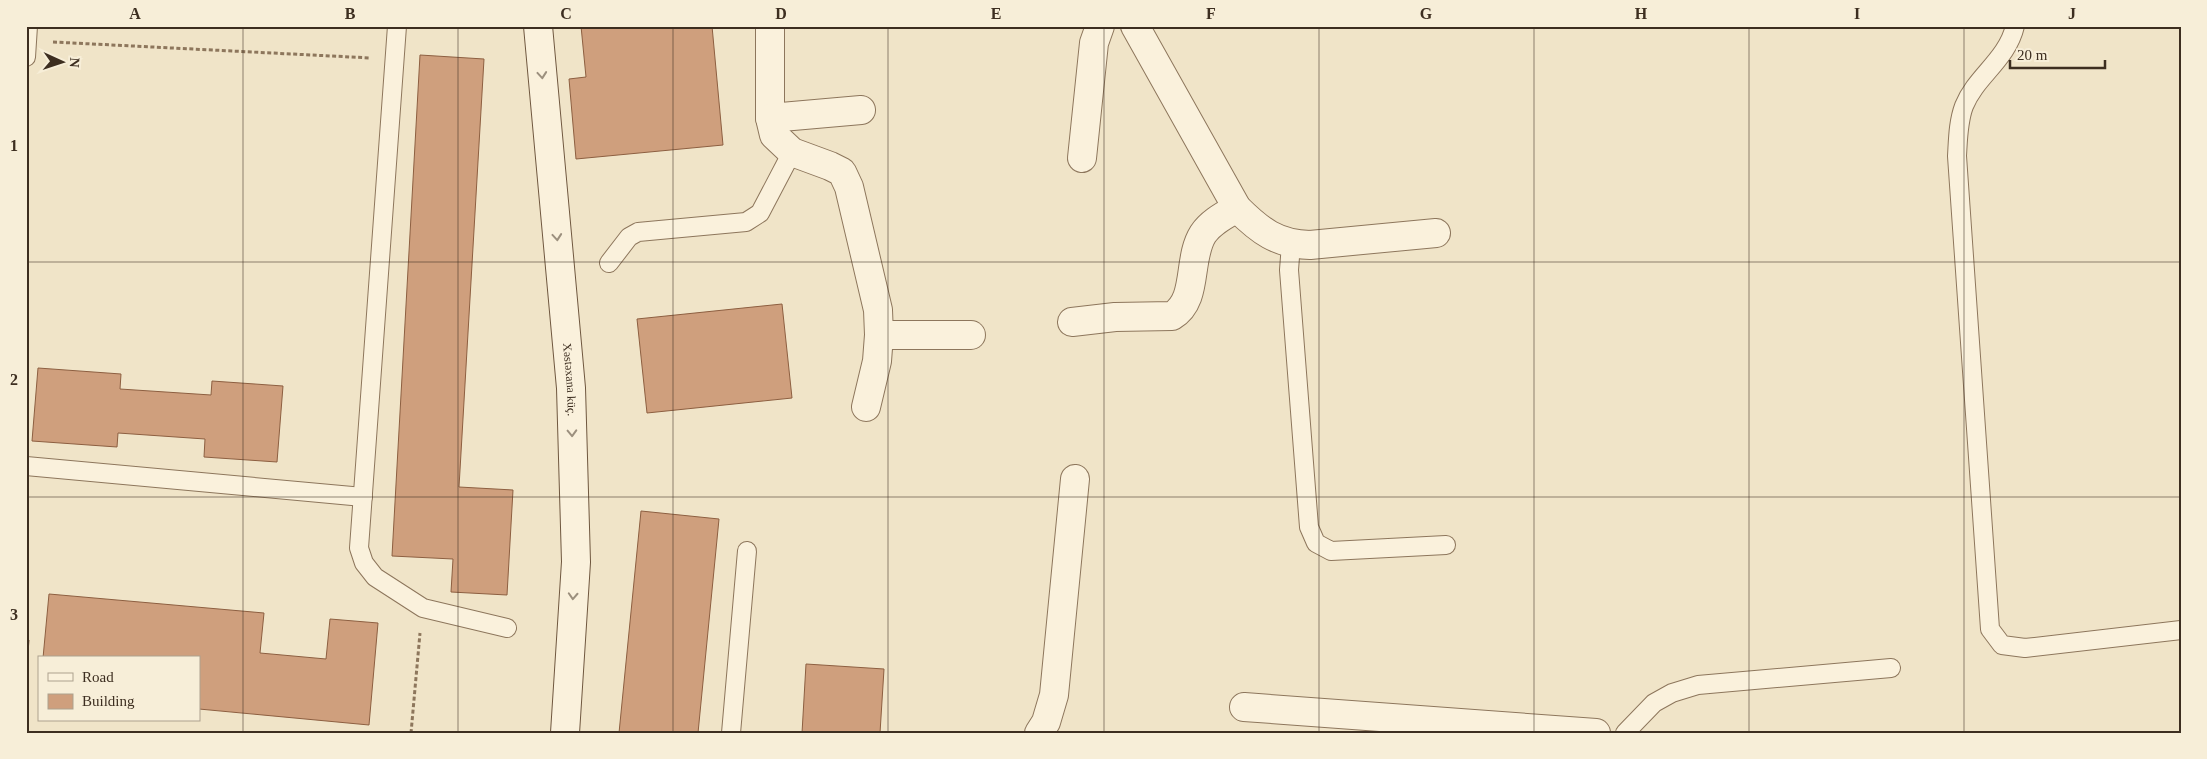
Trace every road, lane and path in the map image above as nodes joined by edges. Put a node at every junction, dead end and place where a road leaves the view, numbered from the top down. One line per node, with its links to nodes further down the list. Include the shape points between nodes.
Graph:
1 (397, 26): 8 (lane)
2 (538, 26): 32 (street, Xəstəxana küç., one-way to 32, via 571,388 576,562)
3 (770, 26): 10 (street)
4 (1100, 26): 12 (street, via 1094,43)
5 (1134, 26): 13 (street)
6 (2015, 26): 28 (lane, via 2001,57 1978,82 1964,106 1958,129 1957,156 1990,629 2002,645 2025,648)
7 (27, 41): 8 (path)
8 (394, 59): 23 (lane)
9 (861, 110): 10 (street)
10 (770, 118): 11 (street, via 774,135)
11 (792, 152): 16 (lane, via 760,213 746,222 638,232 628,237); 19 (street, via 842,172 849,187 878,310)
12 (1082, 158)
13 (1236, 208): 15 (street, via 1253,224); 17 (street, via 1203,235 1194,253 1187,301 1180,311 1172,316)
14 (1436, 234): 15 (street, via 1332,244)
15 (1291, 244): 24 (lane, via 1289,270 1309,528 1316,543 1331,551)
16 (609, 263)
17 (1072, 322)
18 (971, 334): 19 (street)
19 (879, 335): 20 (street, via 877,361)
20 (866, 407)
21 (26, 466): 23 (lane)
22 (1074, 479): 34 (street, via 1054,694 1046,722)
23 (363, 497): 26 (lane, via 359,548 364,563 374,577)
24 (1446, 545)
25 (747, 551): 33 (lane)
26 (423, 608): 27 (lane); 31 (path)
27 (507, 628)
28 (2181, 630)
29 (1891, 668): 36 (lane, via 1698,685 1654,702)
30 (1244, 707): 35 (street)
31 (411, 733)
32 (565, 733)
33 (731, 733)
34 (1039, 733)
35 (1596, 733)
36 (1625, 733)

